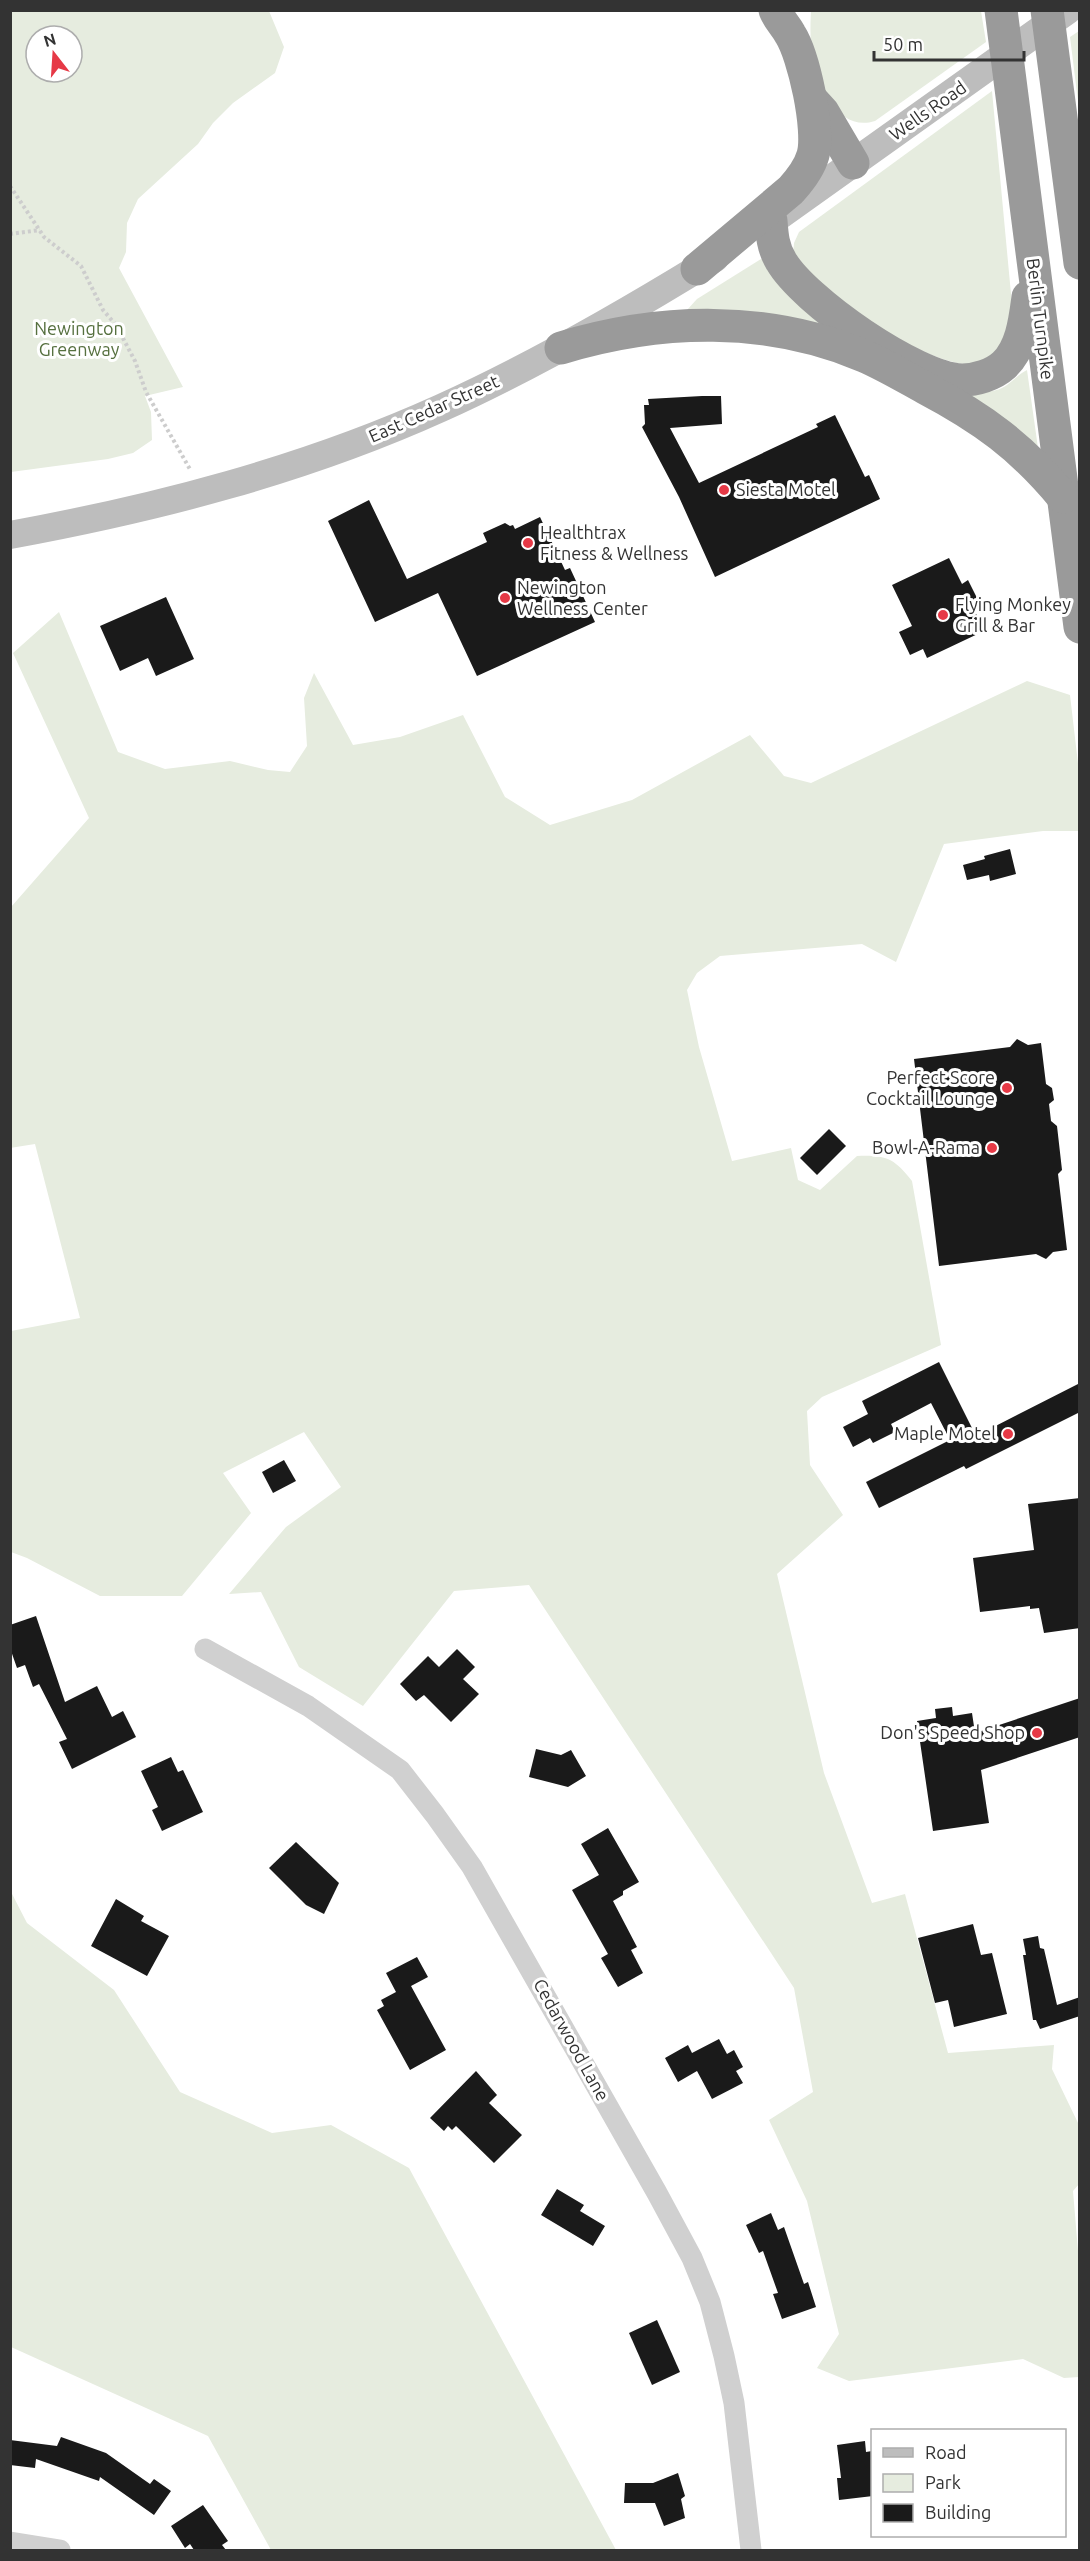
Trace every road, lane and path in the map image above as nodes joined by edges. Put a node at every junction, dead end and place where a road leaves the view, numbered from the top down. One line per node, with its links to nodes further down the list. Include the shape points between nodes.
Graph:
1 (1047, 10): 13 (highway)
2 (1068, 10): 6 (main road, Wells Road)
3 (1002, 17): 12 (highway, Berlin Turnpike)
4 (788, 19): 5 (highway)
5 (813, 101): 6 (highway); 14 (highway, via 813,156 802,178)
6 (853, 164): 8 (main road, Wells Road)
7 (10, 186): 10 (path)
8 (817, 189): 9 (main road, East Cedar Street)
9 (771, 221): 14 (main road, East Cedar Street); 16 (highway, via 780,260 808,293)
10 (40, 230): 11 (path); 17 (path, via 81,266 135,361 146,393)
11 (10, 234)
12 (1032, 253): 16 (highway, via 1021,339 1004,365 982,376 960,380); 18 (highway, Berlin Turnpike)
13 (1080, 263)
14 (697, 269): 15 (main road, East Cedar Street)
15 (561, 348): 16 (highway, via 656,327 747,327 837,346); 17 (main road, East Cedar Street, via 387,431)
16 (914, 373): 18 (highway, via 1011,442)
17 (201, 493): 19 (main road, East Cedar Street)
18 (1063, 497): 20 (highway, Berlin Turnpike)
19 (10, 535)
20 (1080, 627)
21 (206, 1649): 24 (street, Cedarwood Lane, via 308,1706 400,1770 472,1867 692,2258 710,2302 734,2403)
22 (10, 2542): 23 (street)
23 (60, 2550)
24 (752, 2550)

